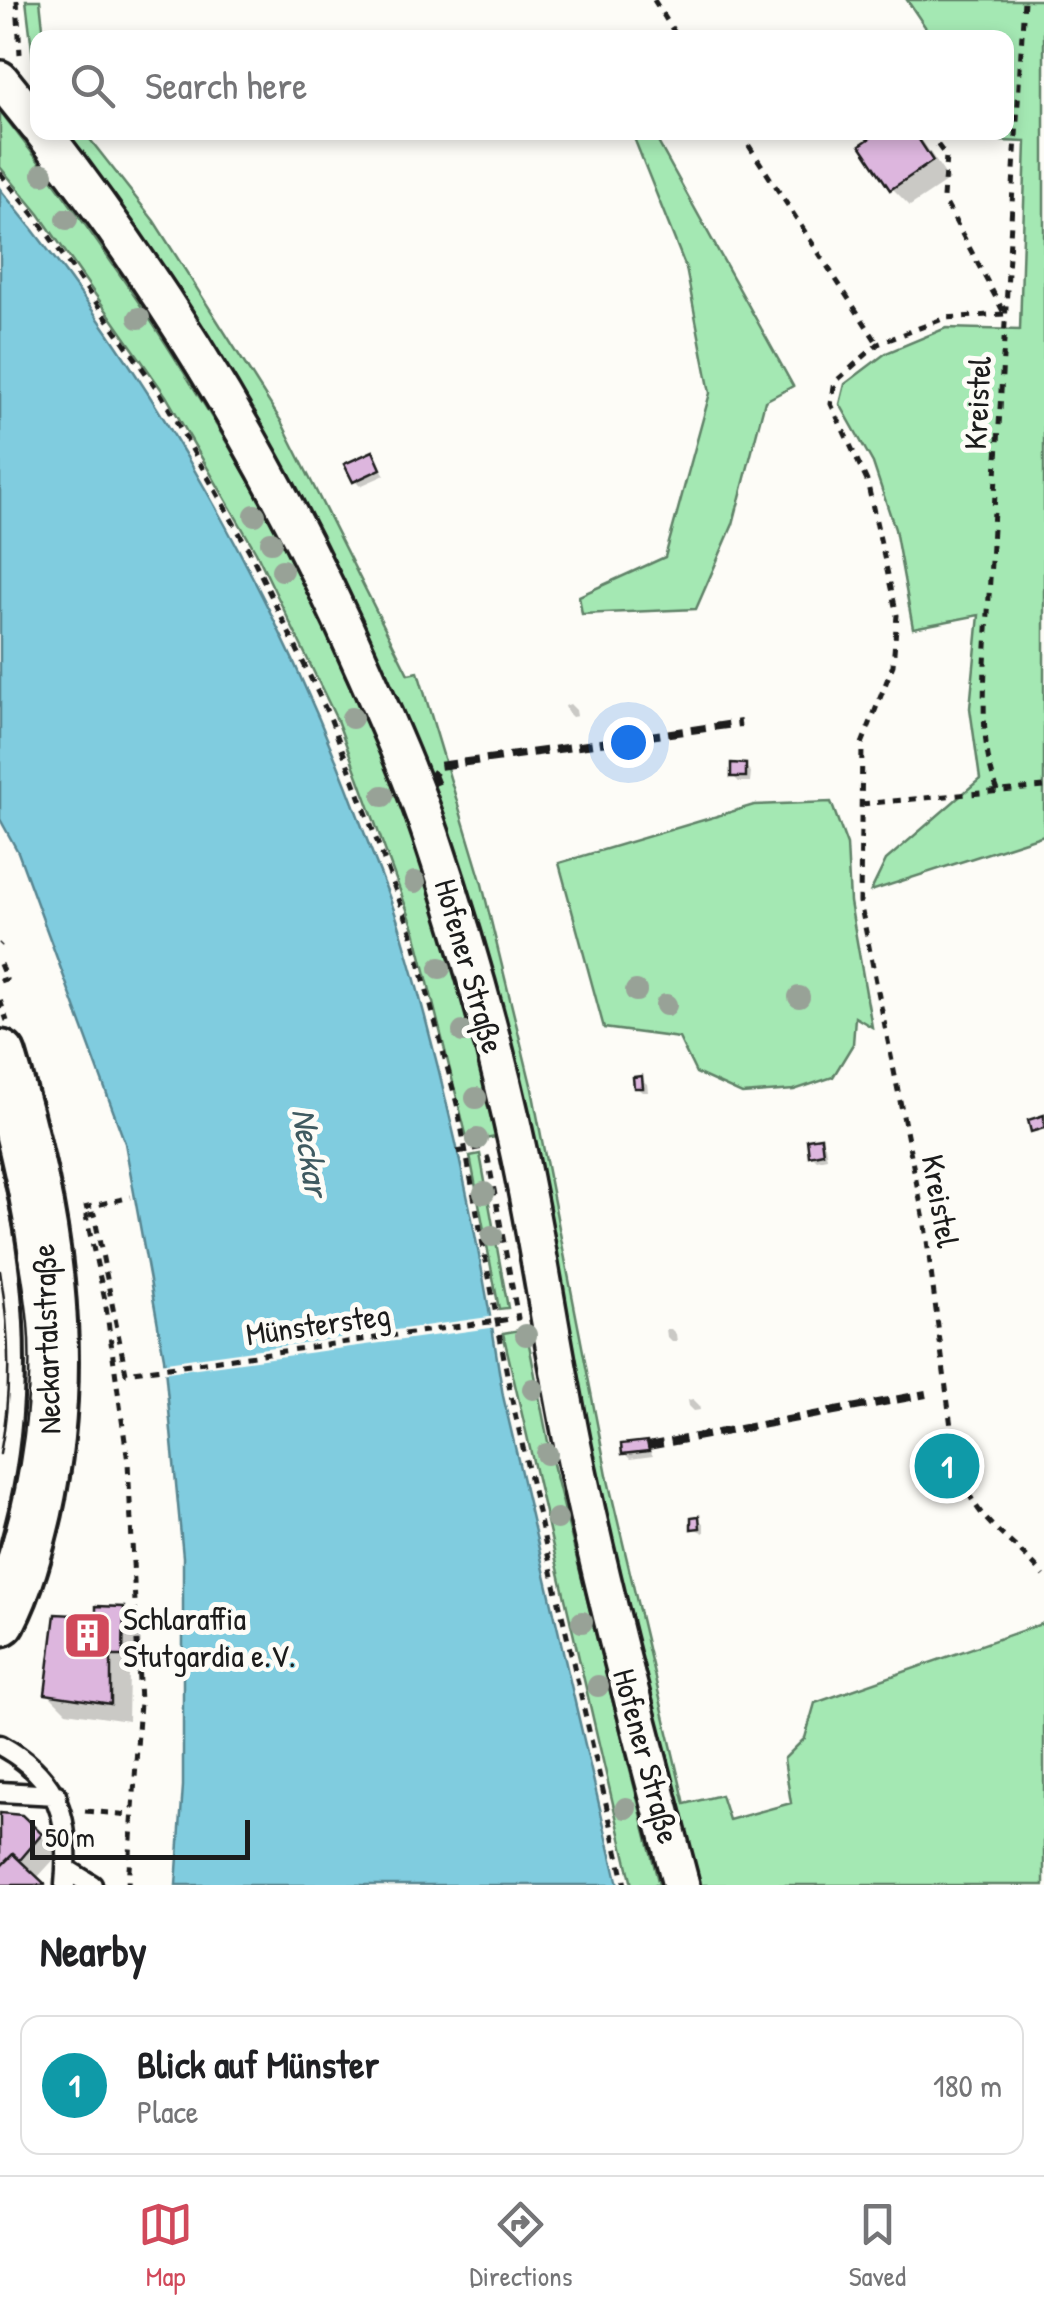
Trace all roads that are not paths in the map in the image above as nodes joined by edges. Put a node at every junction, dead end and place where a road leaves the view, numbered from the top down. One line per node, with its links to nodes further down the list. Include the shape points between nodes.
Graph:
1 (5, 85): 2 (street)
2 (30, 116)
3 (49, 140): 12 (street, Hofener Straße, via 215,380 324,578 429,829 494,1043 579,1478)
4 (0, 1056): 5 (main road, Neckartalstraße)
5 (10, 1117): 6 (main road, Neckartalstraße, via 42,1224 51,1410 24,1564)
6 (0, 1620)
7 (0, 1745): 9 (lane, via 18,1754)
8 (0, 1792): 9 (lane)
9 (59, 1802): 10 (lane)
10 (66, 1877): 11 (lane)
11 (92, 1885)
12 (681, 1885)

